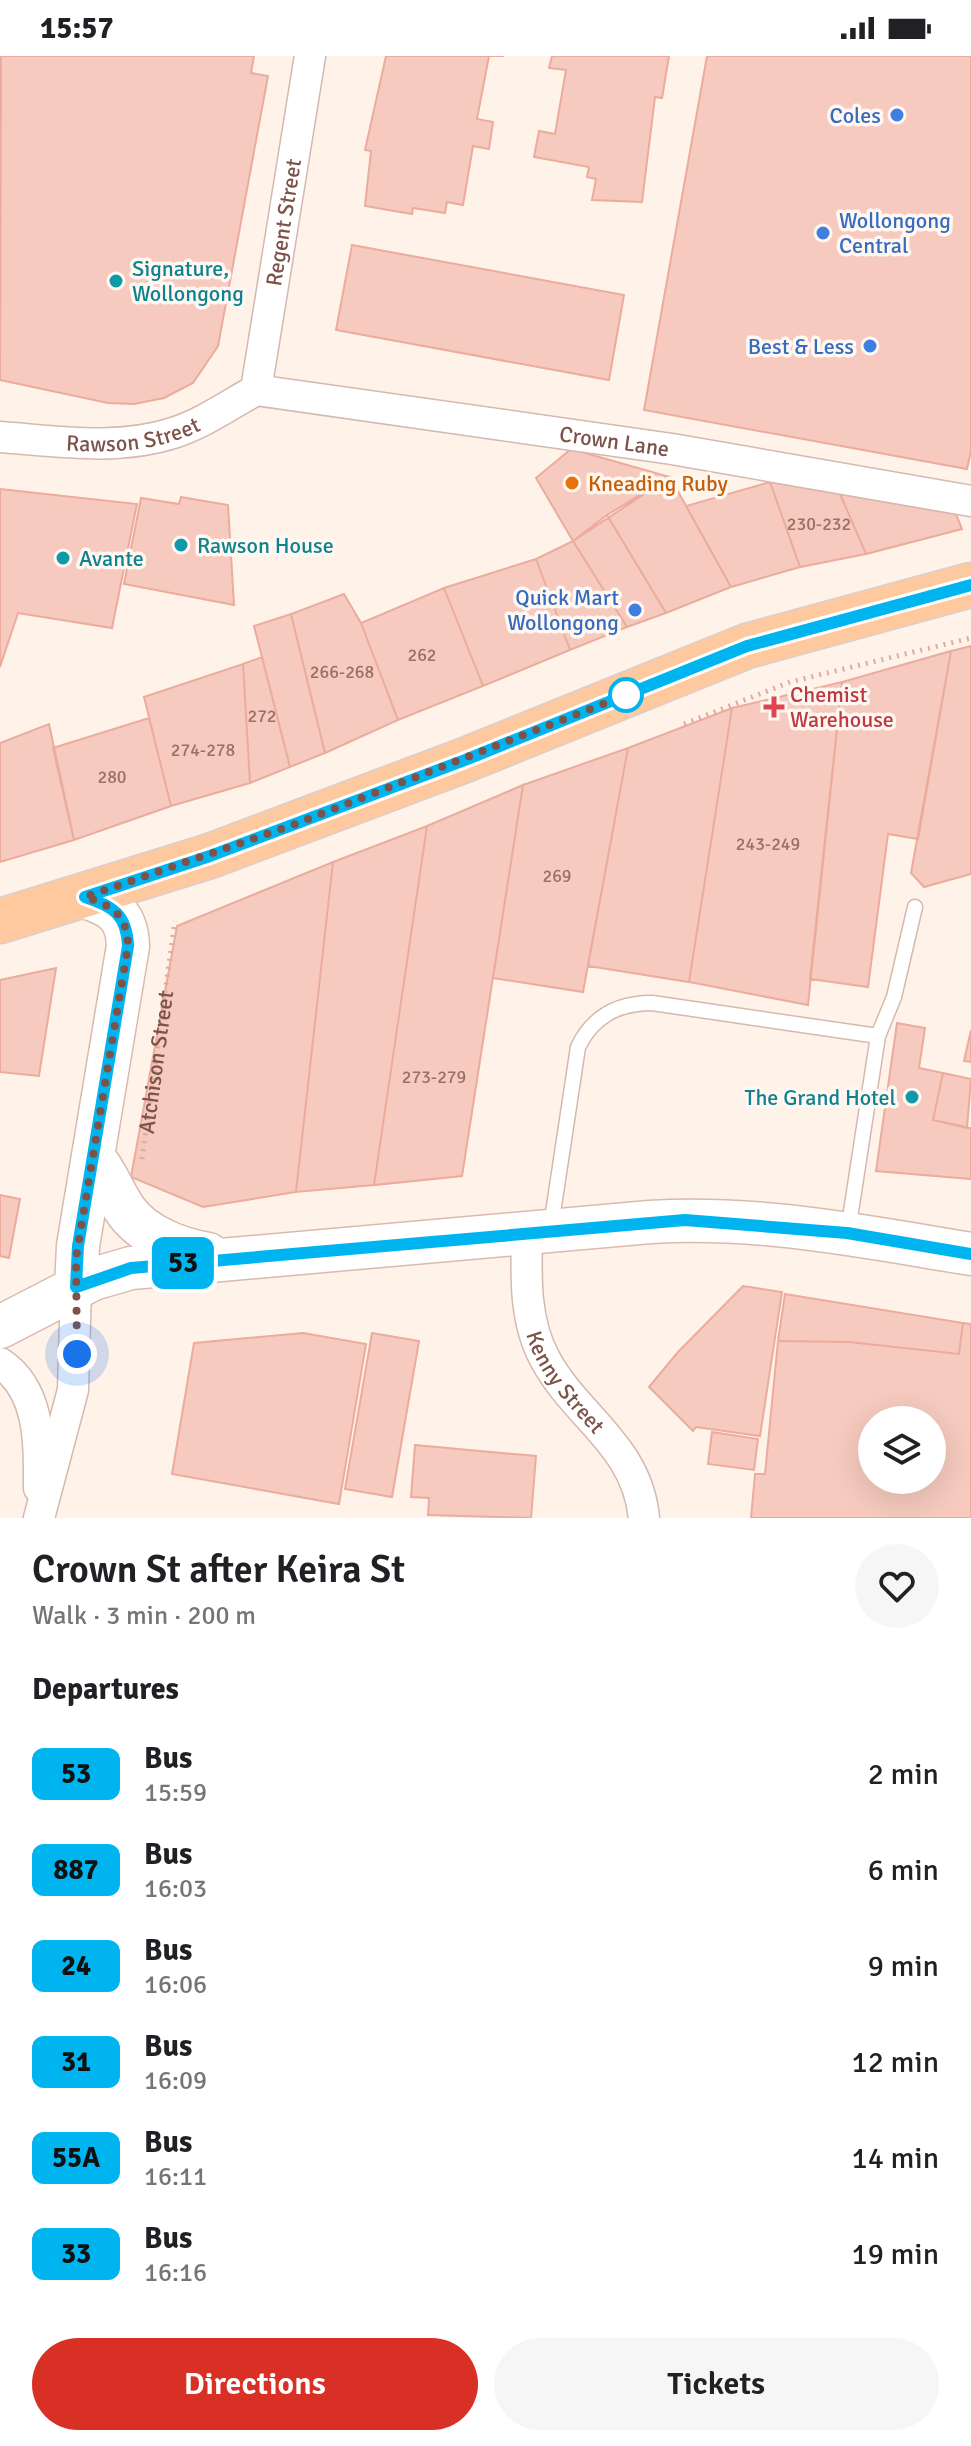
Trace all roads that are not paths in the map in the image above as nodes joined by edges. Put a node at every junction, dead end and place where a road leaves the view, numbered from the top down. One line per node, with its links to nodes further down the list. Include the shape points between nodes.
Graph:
1 (310, 56): 2 (street, Regent Street)
2 (256, 390): 3 (street, Rawson Street, via 193,425 149,439 109,443); 4 (street, Crown Lane, via 657,447)
3 (0, 437)
4 (971, 501)
5 (971, 585): 6 (main road, via 747,646 451,766)
6 (85, 897): 8 (main road); 10 (main road, Atchison Street, via 120,913 128,946)
7 (915, 907): 9 (lane, via 894,997)
8 (0, 921)
9 (878, 1036): 11 (lane, via 652,1003 610,1011 586,1031 573,1064); 12 (lane)
10 (93, 1157): 14 (main road, via 108,1174 126,1212 153,1235 182,1248); 15 (main road, Atchison Street)
11 (539, 1231): 12 (main road, via 685,1220); 14 (main road); 19 (street, Kenny Street, via 526,1290 543,1357 619,1450 642,1492)
12 (847, 1233): 13 (main road)
13 (971, 1254)
14 (239, 1258): 15 (main road, via 131,1268)
15 (76, 1287): 16 (main road); 18 (street, Atchison Street, via 73,1390)
16 (0, 1327)
17 (0, 1363): 18 (street, Atchison Street, via 26,1389 32,1408)
18 (39, 1518)
19 (644, 1518)

